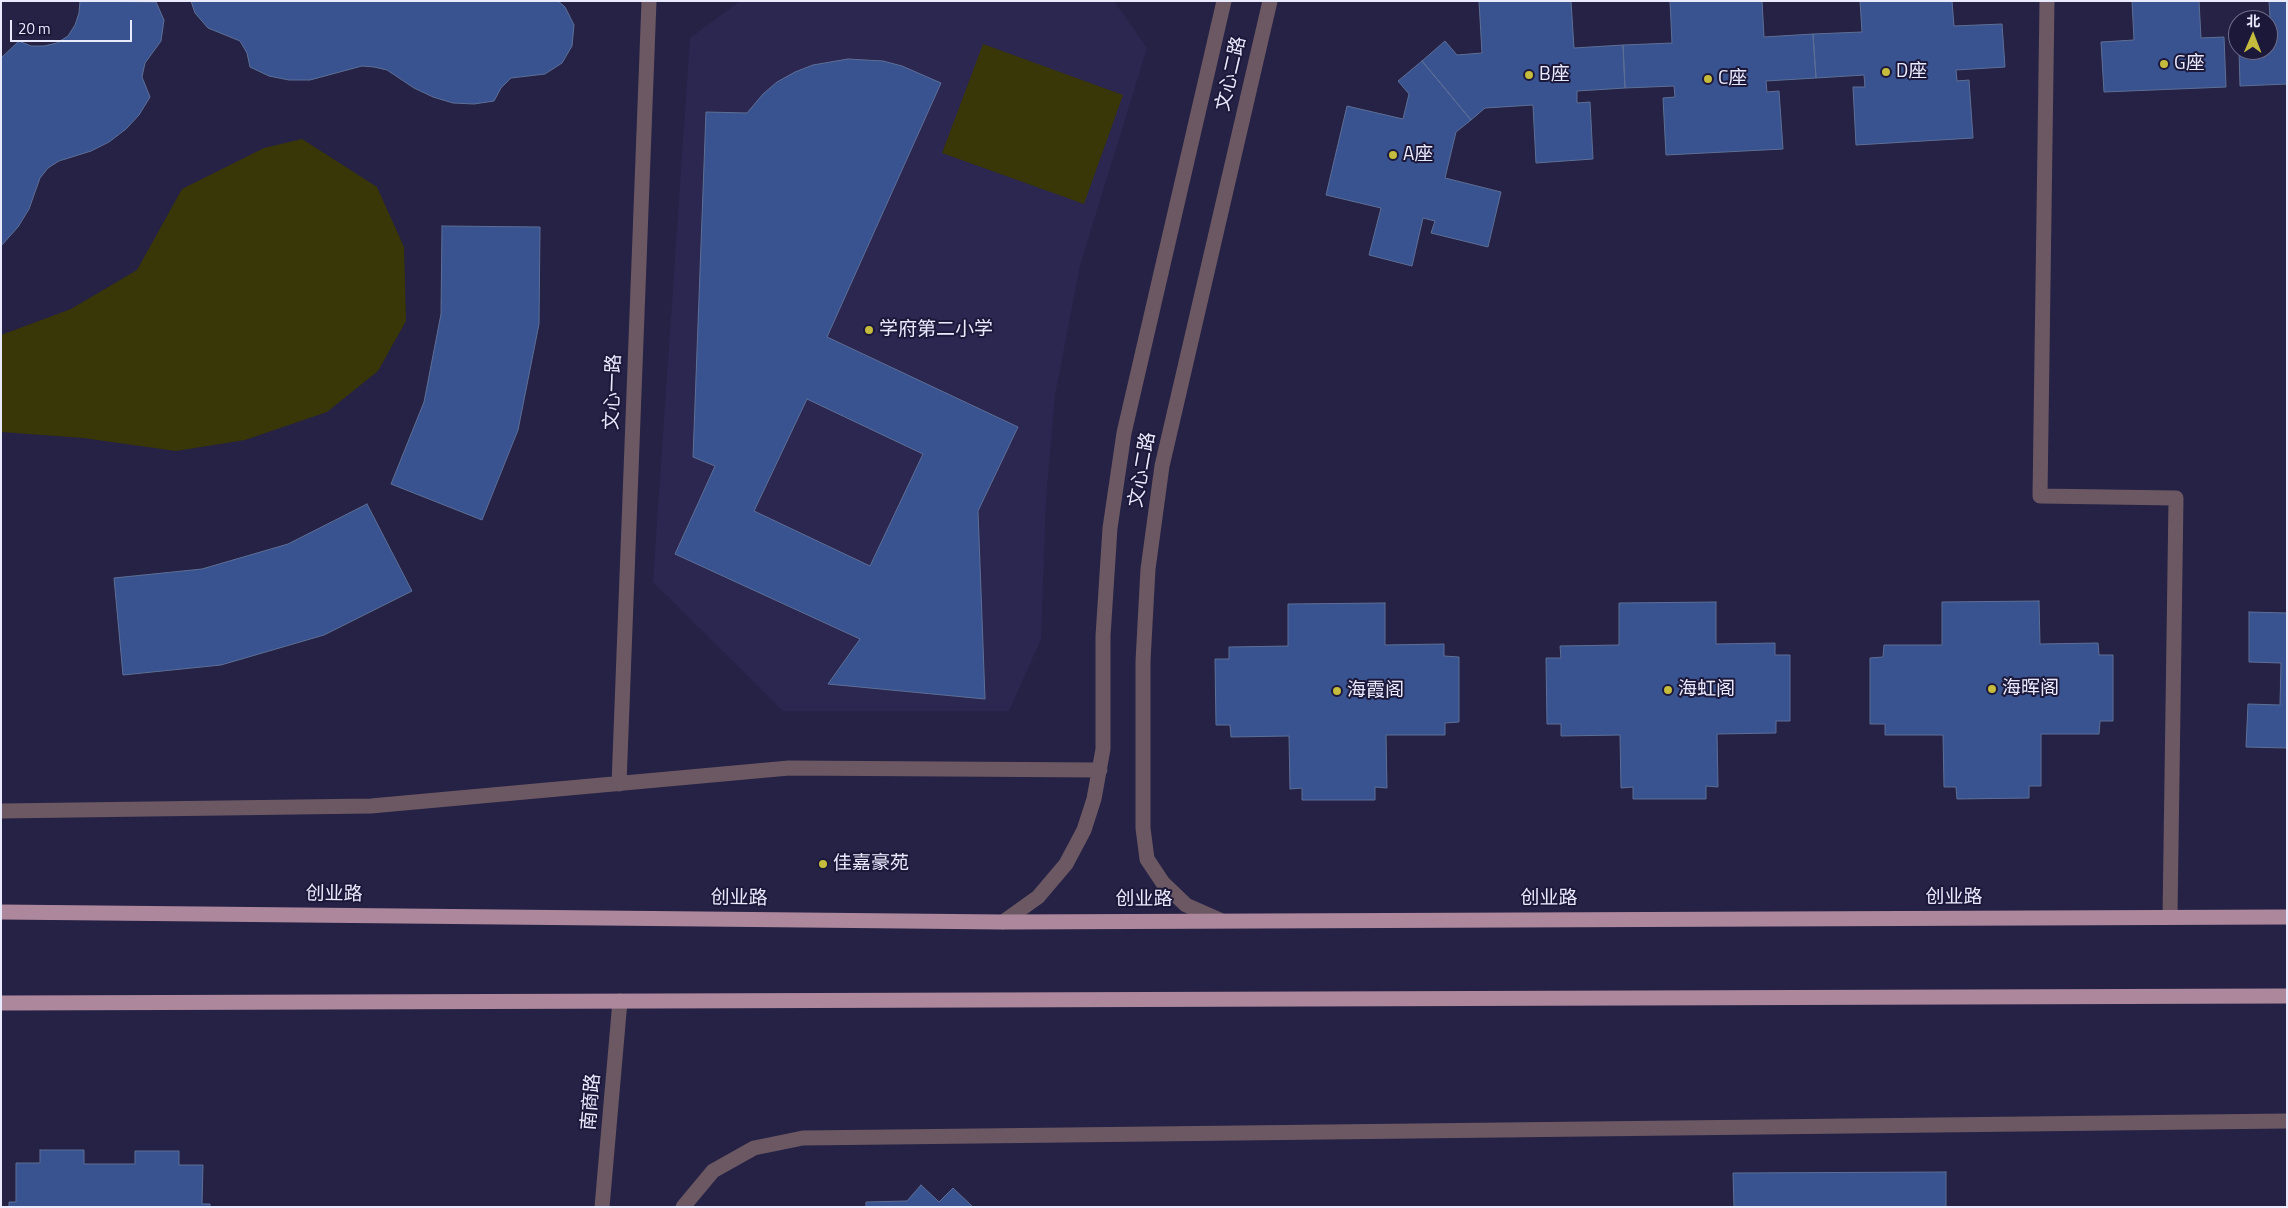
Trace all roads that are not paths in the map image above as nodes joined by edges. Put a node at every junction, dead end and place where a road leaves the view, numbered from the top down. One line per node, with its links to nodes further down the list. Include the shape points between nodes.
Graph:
1 (649, 1): 6 (street, 文心一路)
2 (1224, 1): 5 (street, 文心二路, via 1124,433 1110,528 1103,636 1103,749)
3 (1270, 1): 11 (street, 文心二路, via 1162,466 1148,569 1143,661 1143,818 1147,859 1163,883 1186,905)
4 (2047, 1): 10 (street, via 2040,496 2176,498)
5 (1100, 770): 6 (street, via 789,768); 12 (street, 文心二路, via 1084,830 1066,864 1038,897)
6 (619, 784): 7 (street, via 371,806)
7 (1, 811)
8 (1, 912): 12 (main road, 创业路)
9 (2287, 916): 10 (main road, 创业路)
10 (2170, 917): 11 (main road, 创业路)
11 (1220, 920): 12 (main road, 创业路)
12 (1003, 922)
13 (2287, 996): 14 (main road)
14 (620, 1001): 15 (main road); 17 (street, 南商路)
15 (1, 1004)
16 (2287, 1121): 18 (street, via 803,1138 754,1148 713,1172)
17 (602, 1207)
18 (683, 1207)

